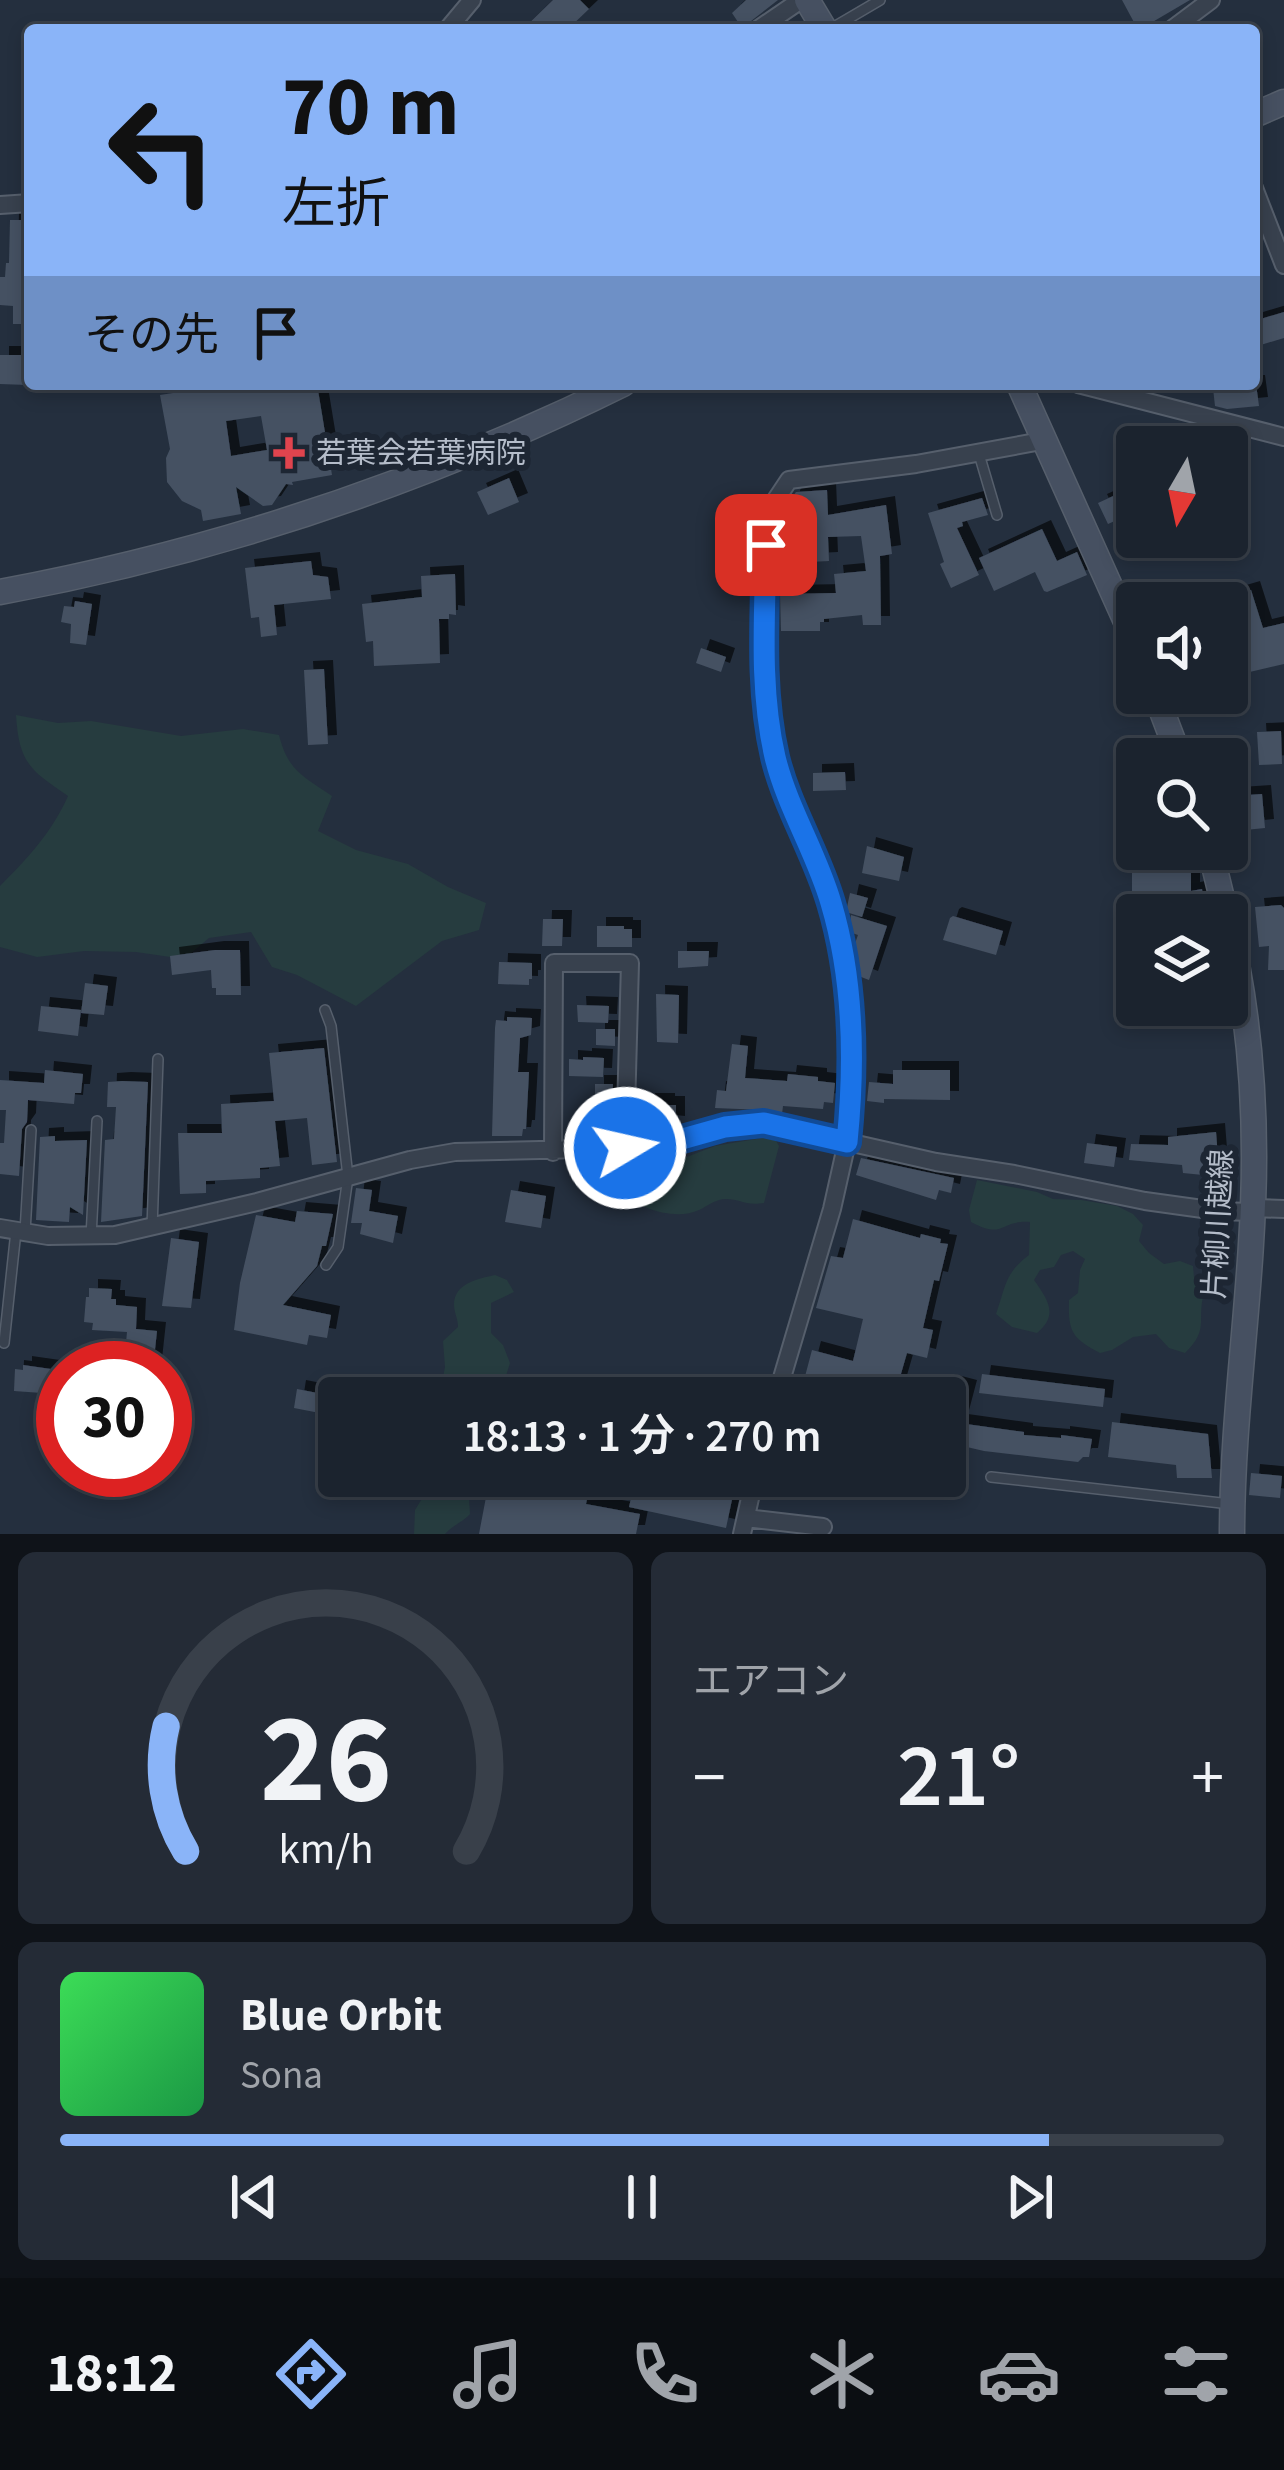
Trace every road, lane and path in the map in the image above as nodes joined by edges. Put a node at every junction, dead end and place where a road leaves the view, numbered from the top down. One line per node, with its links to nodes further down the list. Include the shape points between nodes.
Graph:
1 (472, 0): 5 (street)
2 (804, 0): 6 (street); 7 (main road)
3 (880, 0): 8 (lane)
4 (1211, 0): 9 (street)
5 (453, 24)
6 (767, 24)
7 (823, 24)
8 (838, 24)
9 (1179, 24)
10 (1260, 203): 11 (street)
11 (1284, 265)
12 (611, 390): 19 (main road, via 394,483 132,565)
13 (1022, 390): 16 (main road)
14 (1102, 390): 15 (street)
15 (1284, 436)
16 (1047, 440): 17 (street); 20 (main road)
17 (979, 454): 18 (lane); 26 (street, via 789,480 771,507 768,723 842,954 853,1035)
18 (997, 515)
19 (0, 592)
20 (1116, 598)
21 (325, 1010): 29 (lane)
22 (1246, 1026): 31 (main road, 片柳川越線)
23 (158, 1059): 32 (lane)
24 (97, 1120): 34 (lane)
25 (31, 1130): 33 (lane)
26 (847, 1142): 27 (street, via 764,1123); 31 (street, via 1162,1204); 37 (street)
27 (625, 1148): 28 (street); 28 (street, via 630,963 554,963)
28 (553, 1152): 29 (street, via 455,1152)
29 (348, 1177): 32 (street); 35 (lane, via 338,1247)
30 (1284, 1209): 31 (street)
31 (1252, 1210): 39 (main road, 片柳川越線)
32 (152, 1228): 34 (street)
33 (14, 1230): 34 (street); 36 (lane)
34 (91, 1237)
35 (326, 1265)
36 (4, 1343)
37 (782, 1377)
38 (991, 1477): 39 (lane)
39 (1232, 1504): 42 (main road, 片柳川越線)
40 (744, 1526): 41 (street)
41 (823, 1527)
42 (1232, 1534)

